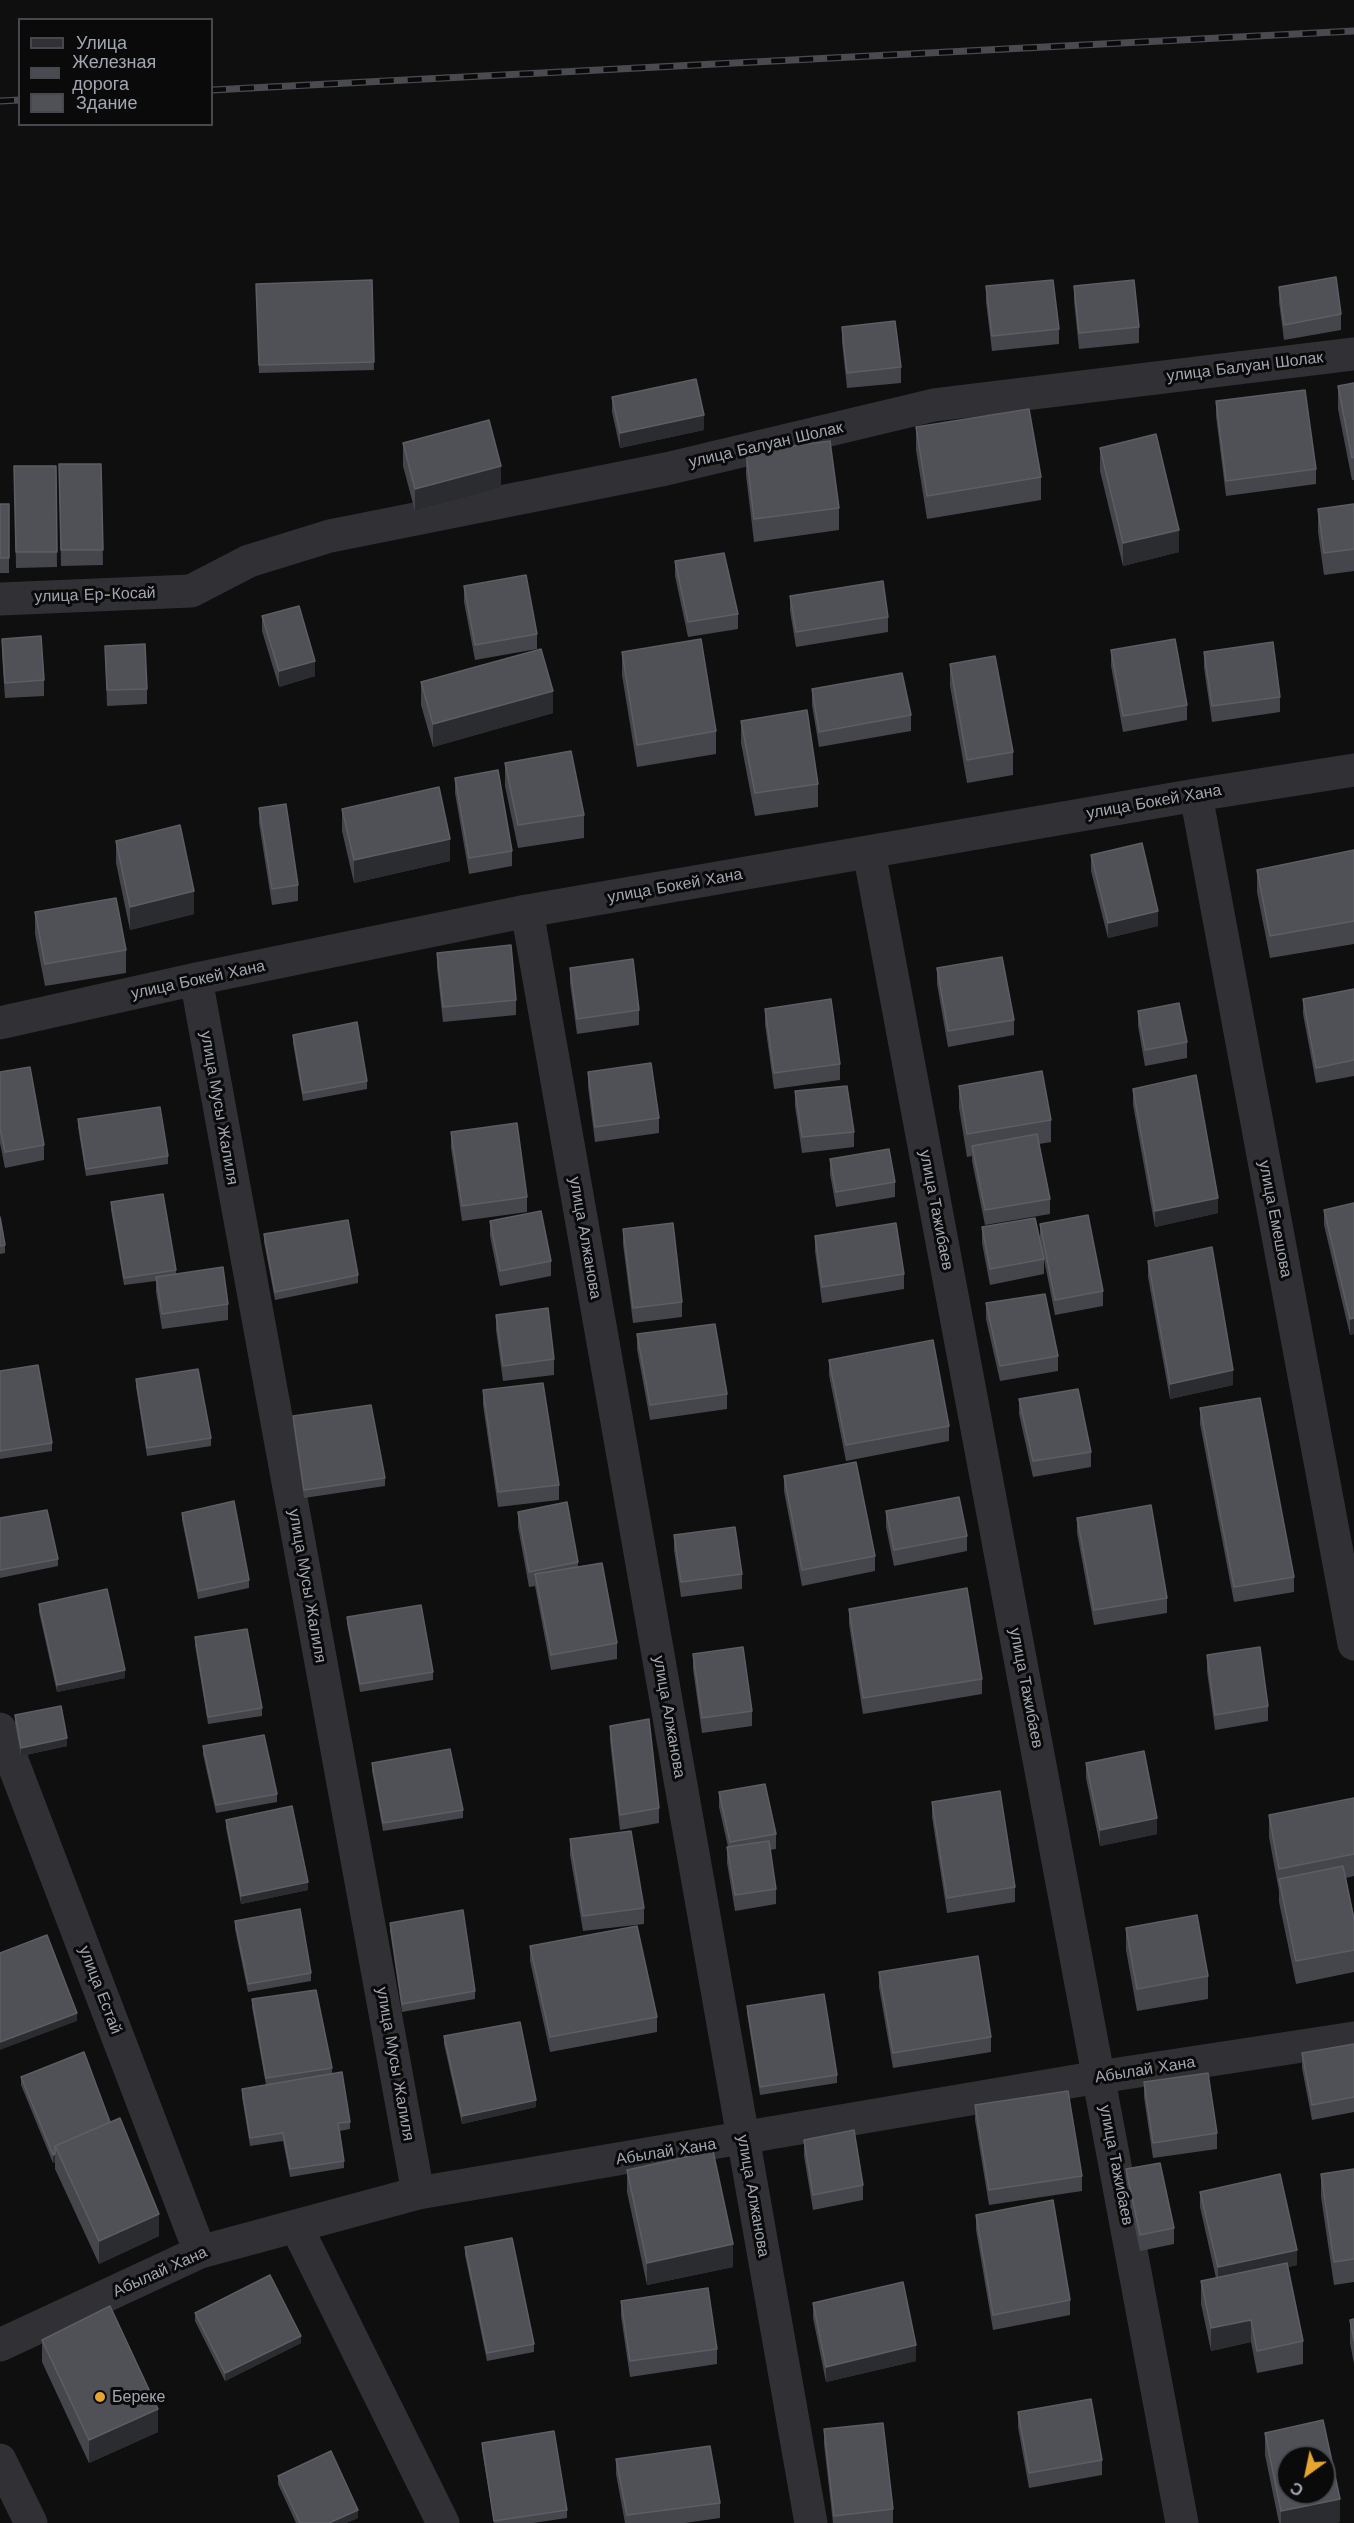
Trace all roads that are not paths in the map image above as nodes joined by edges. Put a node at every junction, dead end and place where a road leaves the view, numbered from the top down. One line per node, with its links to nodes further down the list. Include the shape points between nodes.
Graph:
1 (1354, 354): 2 (street, улица Балуан Шолак, via 934,405 666,469 330,536 249,561)
2 (191, 591): 3 (street, улица Ер-Косай)
3 (0, 599)
4 (1354, 770): 5 (street, улица Бокей Хана)
5 (1196, 795): 6 (street, улица Бокей Хана); 10 (street, улица Емешова)
6 (869, 852): 7 (street, улица Бокей Хана); 13 (street, улица Тажибаев)
7 (527, 911): 8 (street, улица Бокей Хана); 14 (street, улица Алжанова)
8 (196, 979): 9 (street, улица Бокей Хана); 15 (street, улица Мусы Жалиля)
9 (0, 1023)
10 (1354, 1644)
11 (0, 1729): 17 (street, улица Естай)
12 (1354, 2038): 13 (street, Абылай Хана)
13 (1099, 2077): 14 (street, Абылай Хана); 23 (street, улица Тажибаев)
14 (743, 2139): 15 (street, Абылай Хана); 22 (street, улица Алжанова)
15 (418, 2193): 16 (street, Абылай Хана)
16 (296, 2226): 17 (street, Абылай Хана); 21 (street)
17 (200, 2252): 18 (street, Абылай Хана)
18 (0, 2345)
19 (0, 2460): 20 (street)
20 (31, 2523)
21 (443, 2523)
22 (811, 2523)
23 (1182, 2523)

